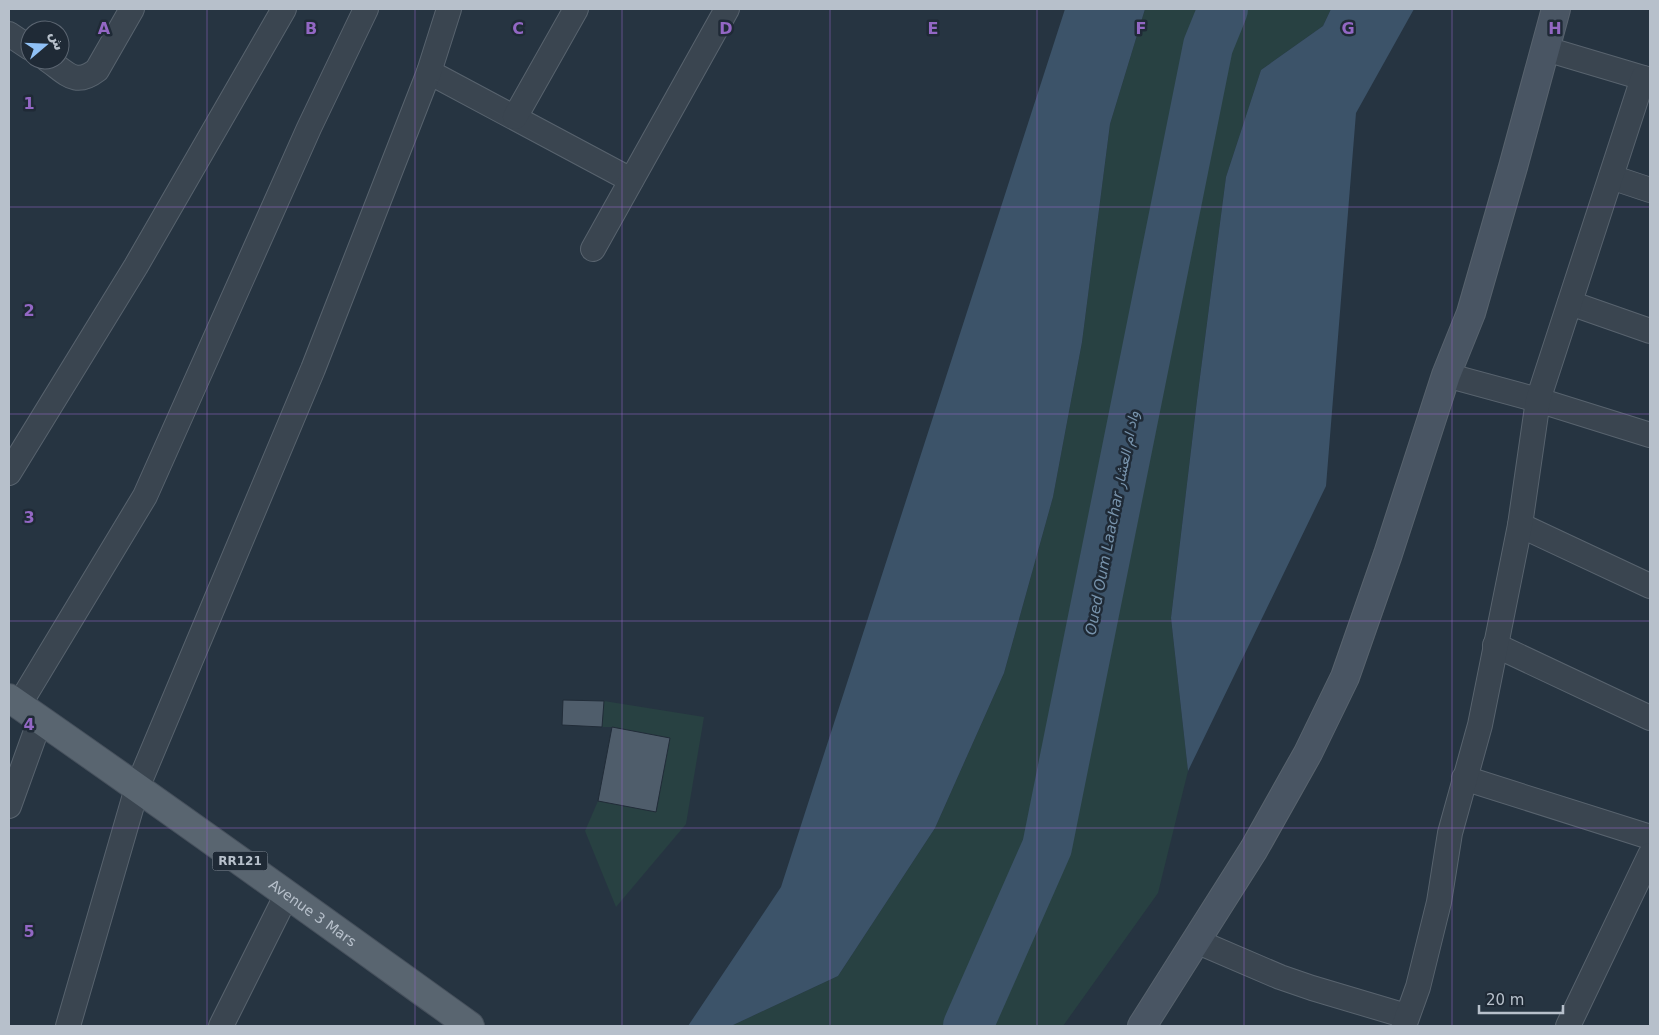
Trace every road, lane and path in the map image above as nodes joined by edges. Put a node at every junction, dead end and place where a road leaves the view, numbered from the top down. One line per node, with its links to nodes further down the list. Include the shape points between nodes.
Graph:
1 (132, 9): 11 (street, via 97,70 81,79)
2 (284, 9): 24 (street, via 136,266)
3 (366, 9): 28 (street, via 309,128 144,496)
4 (449, 9): 12 (street)
5 (576, 9): 14 (street)
6 (727, 9): 16 (street)
7 (1556, 9): 10 (main road)
8 (9, 34): 9 (street)
9 (20, 41)
10 (1546, 49): 13 (street); 21 (main road, via 1471,312)
11 (63, 70)
12 (429, 72): 14 (street); 31 (street, via 313,369)
13 (1647, 79): 15 (street)
14 (515, 117): 16 (street)
15 (1611, 177): 17 (street); 19 (street)
16 (631, 180): 18 (street)
17 (1650, 190)
18 (593, 249)
19 (1570, 303): 20 (street); 22 (street)
20 (1650, 331)
21 (1446, 375): 22 (street); 36 (main road, via 1345,676 1303,762 1254,849)
22 (1538, 400): 23 (street); 25 (street)
23 (1650, 435)
24 (9, 473)
25 (1520, 525): 26 (street); 27 (street)
26 (1650, 586)
27 (1495, 646): 29 (street); 30 (street, via 1480,725)
28 (23, 708): 31 (main road, Avenue 3 Mars / RR121); 32 (street)
29 (1650, 718)
30 (1464, 778): 33 (street); 37 (street, via 1450,833 1439,902 1418,987)
31 (137, 788): 35 (main road, Avenue 3 Mars / RR121); 38 (street)
32 (9, 806)
33 (1650, 838)
34 (1650, 856): 42 (street)
35 (287, 894): 39 (street); 40 (main road, Avenue 3 Mars / RR121)
36 (1196, 941): 37 (street, via 1280,977); 41 (main road)
37 (1405, 1021)
38 (68, 1026)
39 (221, 1026)
40 (470, 1026)
41 (1142, 1026)
42 (1568, 1026)

